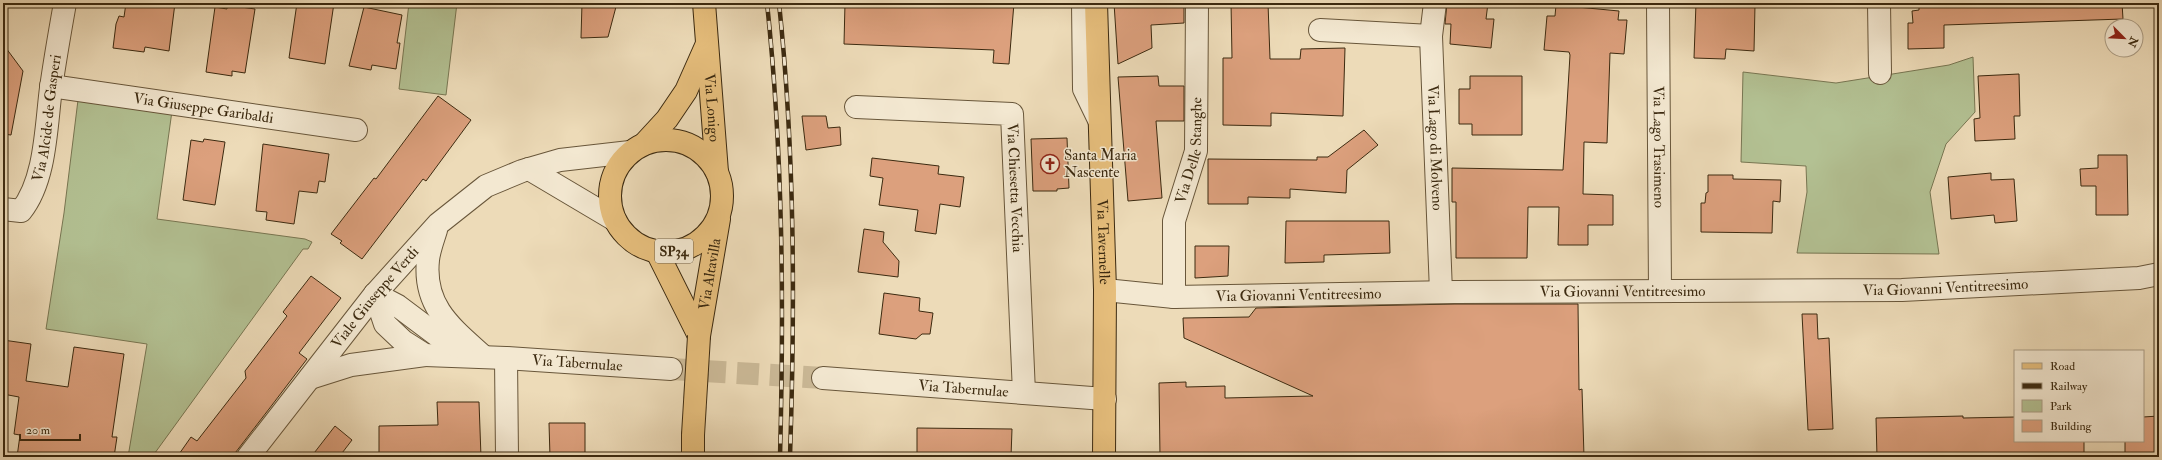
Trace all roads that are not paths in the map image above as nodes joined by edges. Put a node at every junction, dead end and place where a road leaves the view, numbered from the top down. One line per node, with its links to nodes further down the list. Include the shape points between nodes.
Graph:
1 (65, 3): 13 (street, Via Alcide de Gasperi)
2 (704, 3): 11 (main road, Via Lonigo / SP34)
3 (1084, 3): 15 (street, via 1084,89)
4 (1096, 3): 15 (main road, Via Tavernelle)
5 (1197, 3): 30 (street, Via Delle Stanghe, via 1196,151 1174,220)
6 (1435, 3): 10 (street, Via Lago di Molveno)
7 (1658, 3): 27 (street, Via Lago Trasimeno)
8 (1879, 3): 12 (street)
9 (1320, 30): 10 (street)
10 (1432, 36): 28 (street, Via Lago di Molveno)
11 (707, 43): 17 (main road, Via Lonigo / SP34, via 686,91 667,119); 19 (main road, Via Lonigo / SP34)
12 (1880, 73)
13 (51, 86): 16 (street, Via Giuseppe Garibaldi); 20 (street, Via Alcide de Gasperi, via 35,186 29,201 21,211)
14 (856, 107): 38 (street, Via Chiesetta Vecchia, via 1017,108)
15 (1099, 120): 26 (main road, Via Tavernelle)
16 (356, 130)
17 (637, 148): 18 (street, Viale Giuseppe Verdi, via 560,160); 19 (main road, SP34, via 665,140 686,143 710,160); 22 (main road, SP34, via 620,163 614,176 610,191)
18 (529, 169): 22 (street); 23 (street, Viale Giuseppe Verdi, via 486,186)
19 (717, 172): 21 (main road, SP34, via 723,198)
20 (3, 209)
21 (720, 212): 24 (main road, SP34, via 712,229 698,242 681,250); 31 (main road, Via Altavilla / SP34)
22 (615, 220): 24 (main road, SP34, via 629,238)
23 (438, 224): 29 (street, Viale Giuseppe Verdi); 33 (street, via 428,259 428,285 437,310 450,326)
24 (657, 252): 31 (main road, Via Altavilla / SP34)
25 (2152, 280): 27 (street, Via Giovanni Ventitreesimo, via 1902,290)
26 (1105, 290): 30 (street, Via Giovanni Ventitreesimo); 39 (main road, Via Tavernelle)
27 (1660, 291): 28 (street, Via Giovanni Ventitreesimo)
28 (1441, 292): 30 (street, Via Giovanni Ventitreesimo)
29 (376, 294): 32 (street, via 385,324 403,341); 33 (street, Via Tabernulae, via 398,306 446,342); 36 (street, Viale Giuseppe Verdi)
30 (1174, 297)
31 (699, 336): 42 (main road, Via Altavilla / SP34, bridge)
32 (425, 355): 33 (street, Via Tabernulae); 36 (street, Via Tabernulae, via 352,366)
33 (484, 357): 34 (street, Via Tabernulae)
34 (506, 358): 35 (street, Via Tabernulae); 41 (street)
35 (671, 369)
36 (310, 378): 40 (street, Viale Giuseppe Verdi)
37 (823, 378): 38 (street, Via Tabernulae)
38 (1024, 393): 39 (street, Via Tabernulae)
39 (1105, 399): 43 (main road, Via Tavernelle)
40 (248, 457)
41 (507, 457)
42 (693, 457)
43 (1104, 457)

